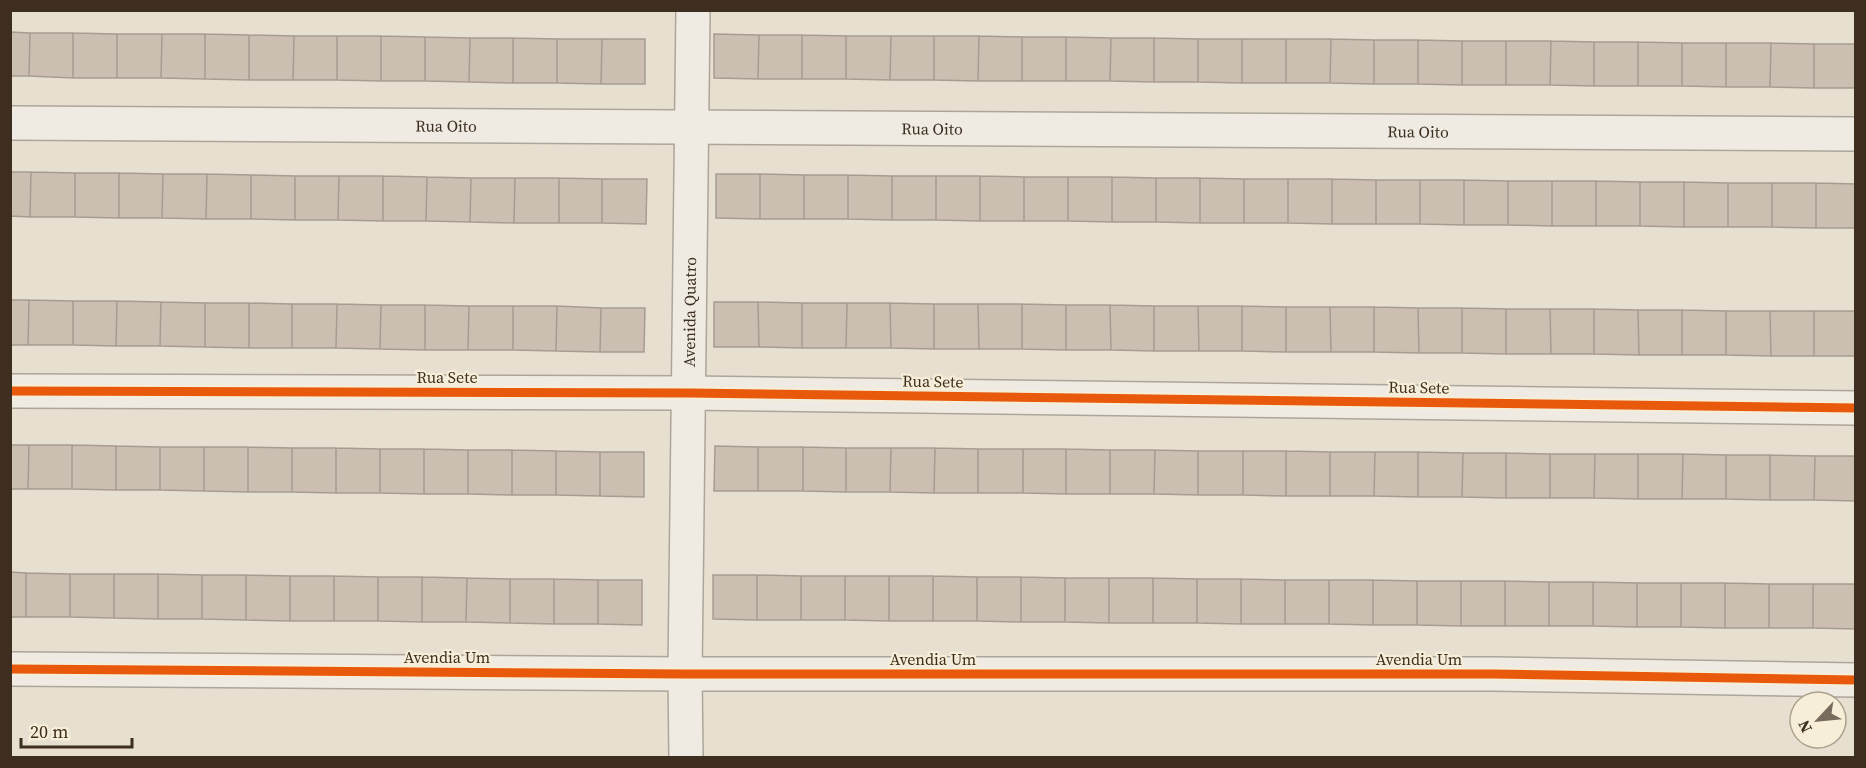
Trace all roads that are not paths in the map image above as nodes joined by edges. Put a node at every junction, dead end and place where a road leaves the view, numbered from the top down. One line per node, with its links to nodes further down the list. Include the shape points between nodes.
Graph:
1 (693, 10): 3 (street, Avenida Quatro)
2 (10, 123): 3 (street, Rua Oito)
3 (693, 127): 4 (street, Rua Oito); 6 (street, Avenida Quatro)
4 (1856, 134)
5 (10, 391): 6 (street, Rua Sete)
6 (689, 393): 7 (street, Rua Sete); 9 (street, Avenida Quatro)
7 (1856, 408)
8 (10, 669): 9 (street, Avendia Um)
9 (686, 674): 10 (street, Avendia Um, via 1493,674); 11 (street, Avenida Quatro)
10 (1856, 680)
11 (686, 758)

